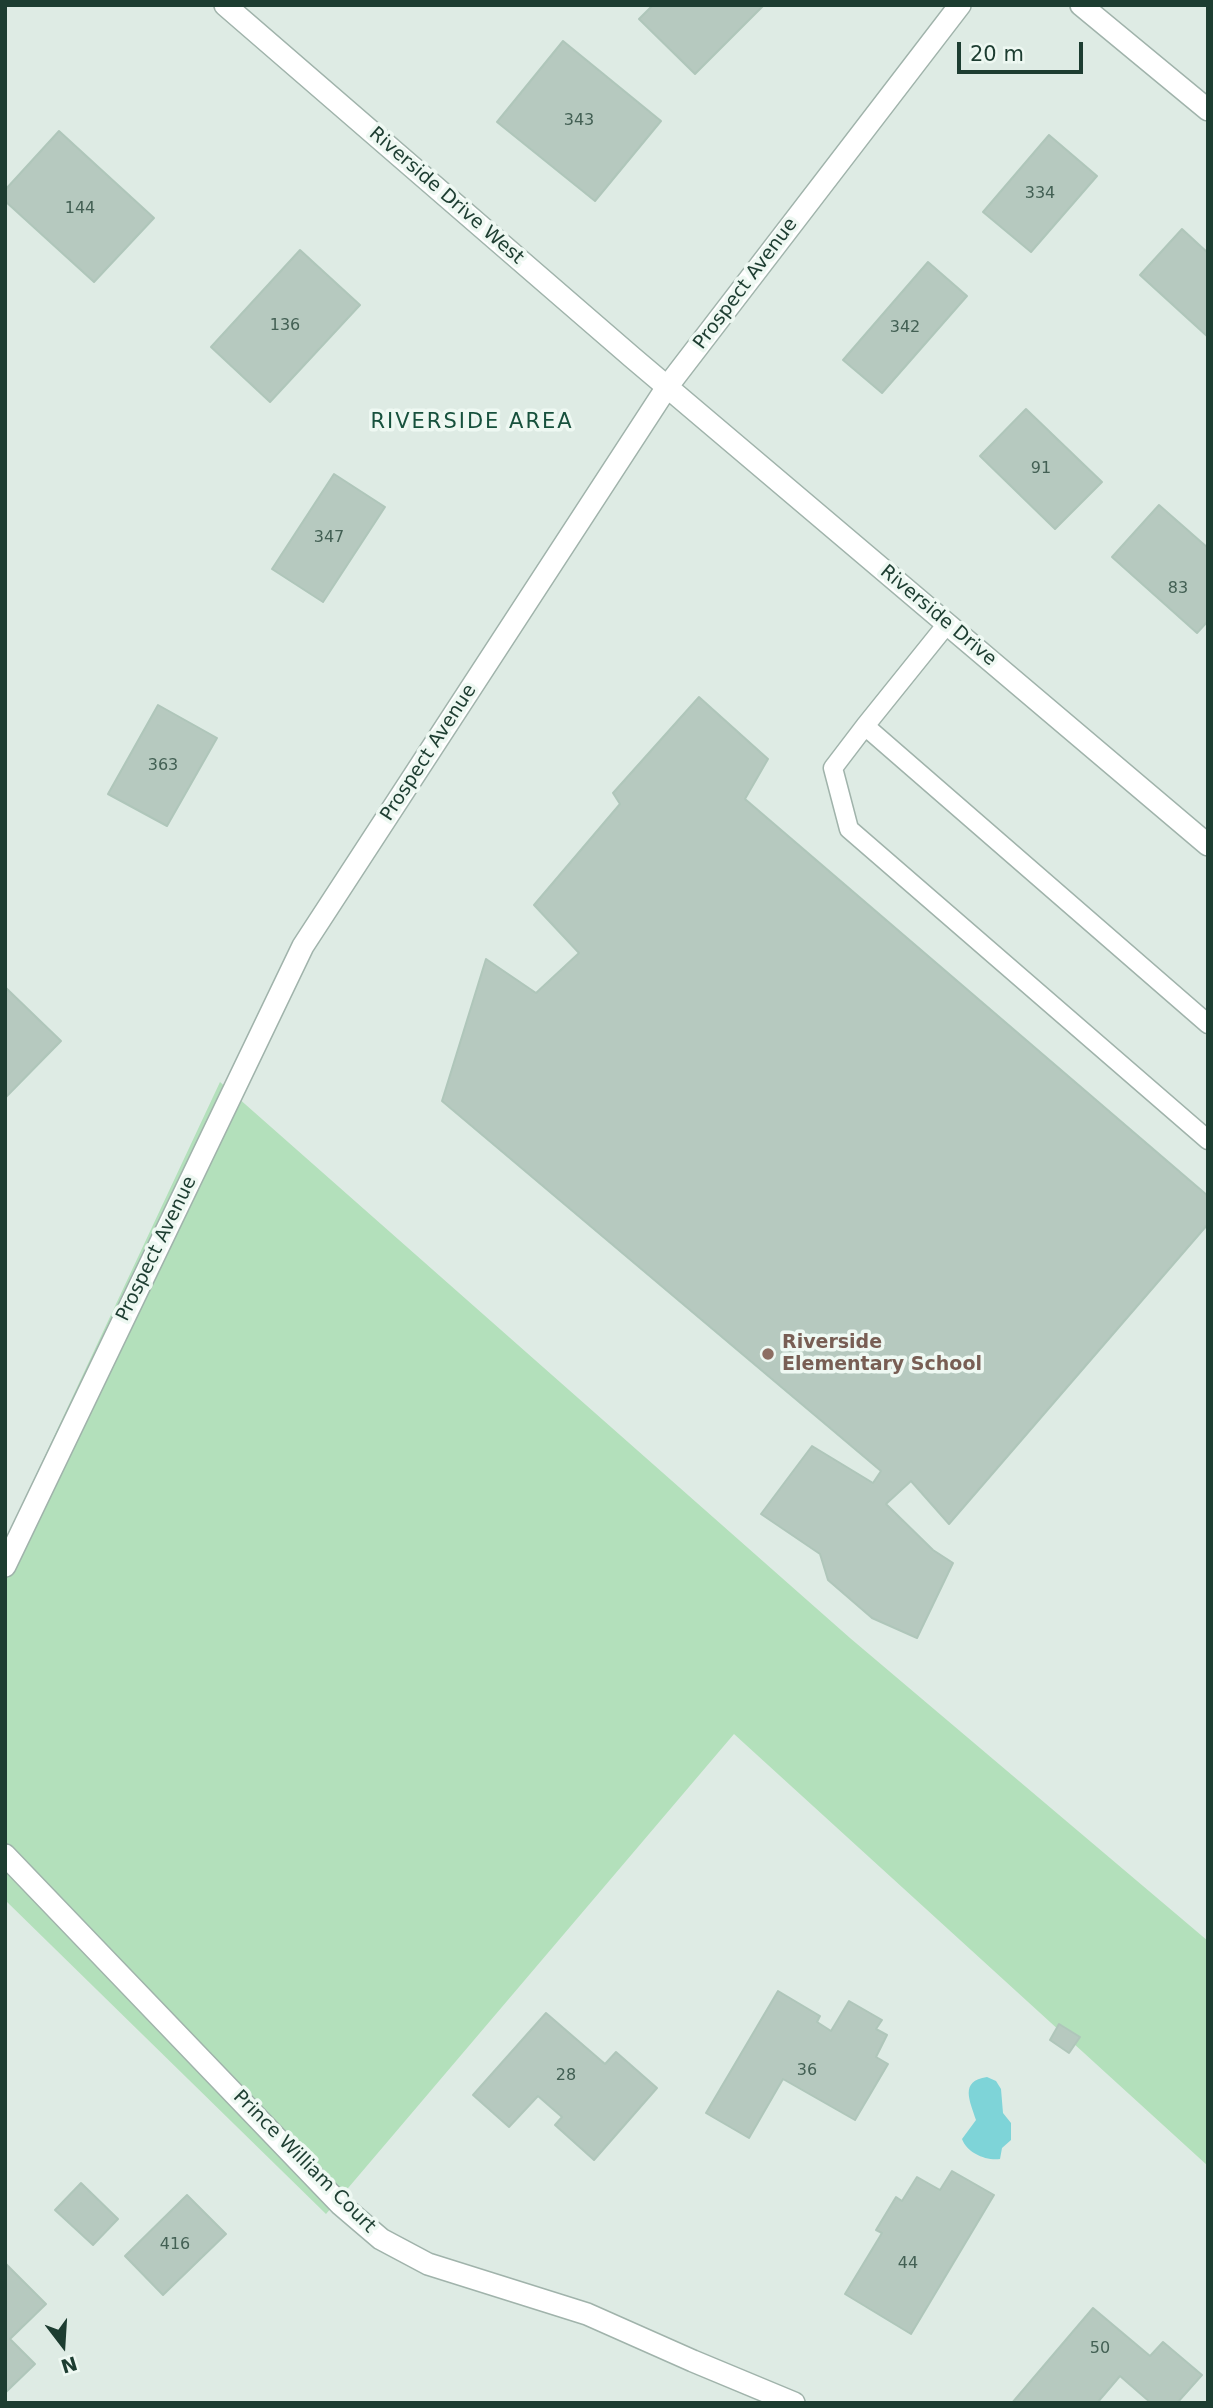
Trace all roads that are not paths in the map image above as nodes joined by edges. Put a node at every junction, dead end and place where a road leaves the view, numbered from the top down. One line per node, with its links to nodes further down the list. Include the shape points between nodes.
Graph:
1 (225, 5): 5 (street, Riverside Drive West)
2 (960, 5): 5 (street, Prospect Avenue)
3 (1081, 5): 4 (street)
4 (1208, 110)
5 (667, 387): 6 (street, Riverside Drive); 11 (street, Prospect Avenue, via 303,946)
6 (947, 624): 7 (lane); 8 (street, Riverside Drive)
7 (865, 726): 9 (lane); 10 (lane, via 833,768 849,829)
8 (1208, 845)
9 (1208, 1024)
10 (1208, 1140)
11 (5, 1566)
12 (5, 1855): 13 (street, Prince William Court, via 340,2204 381,2239 428,2264 587,2314)
13 (794, 2403)

